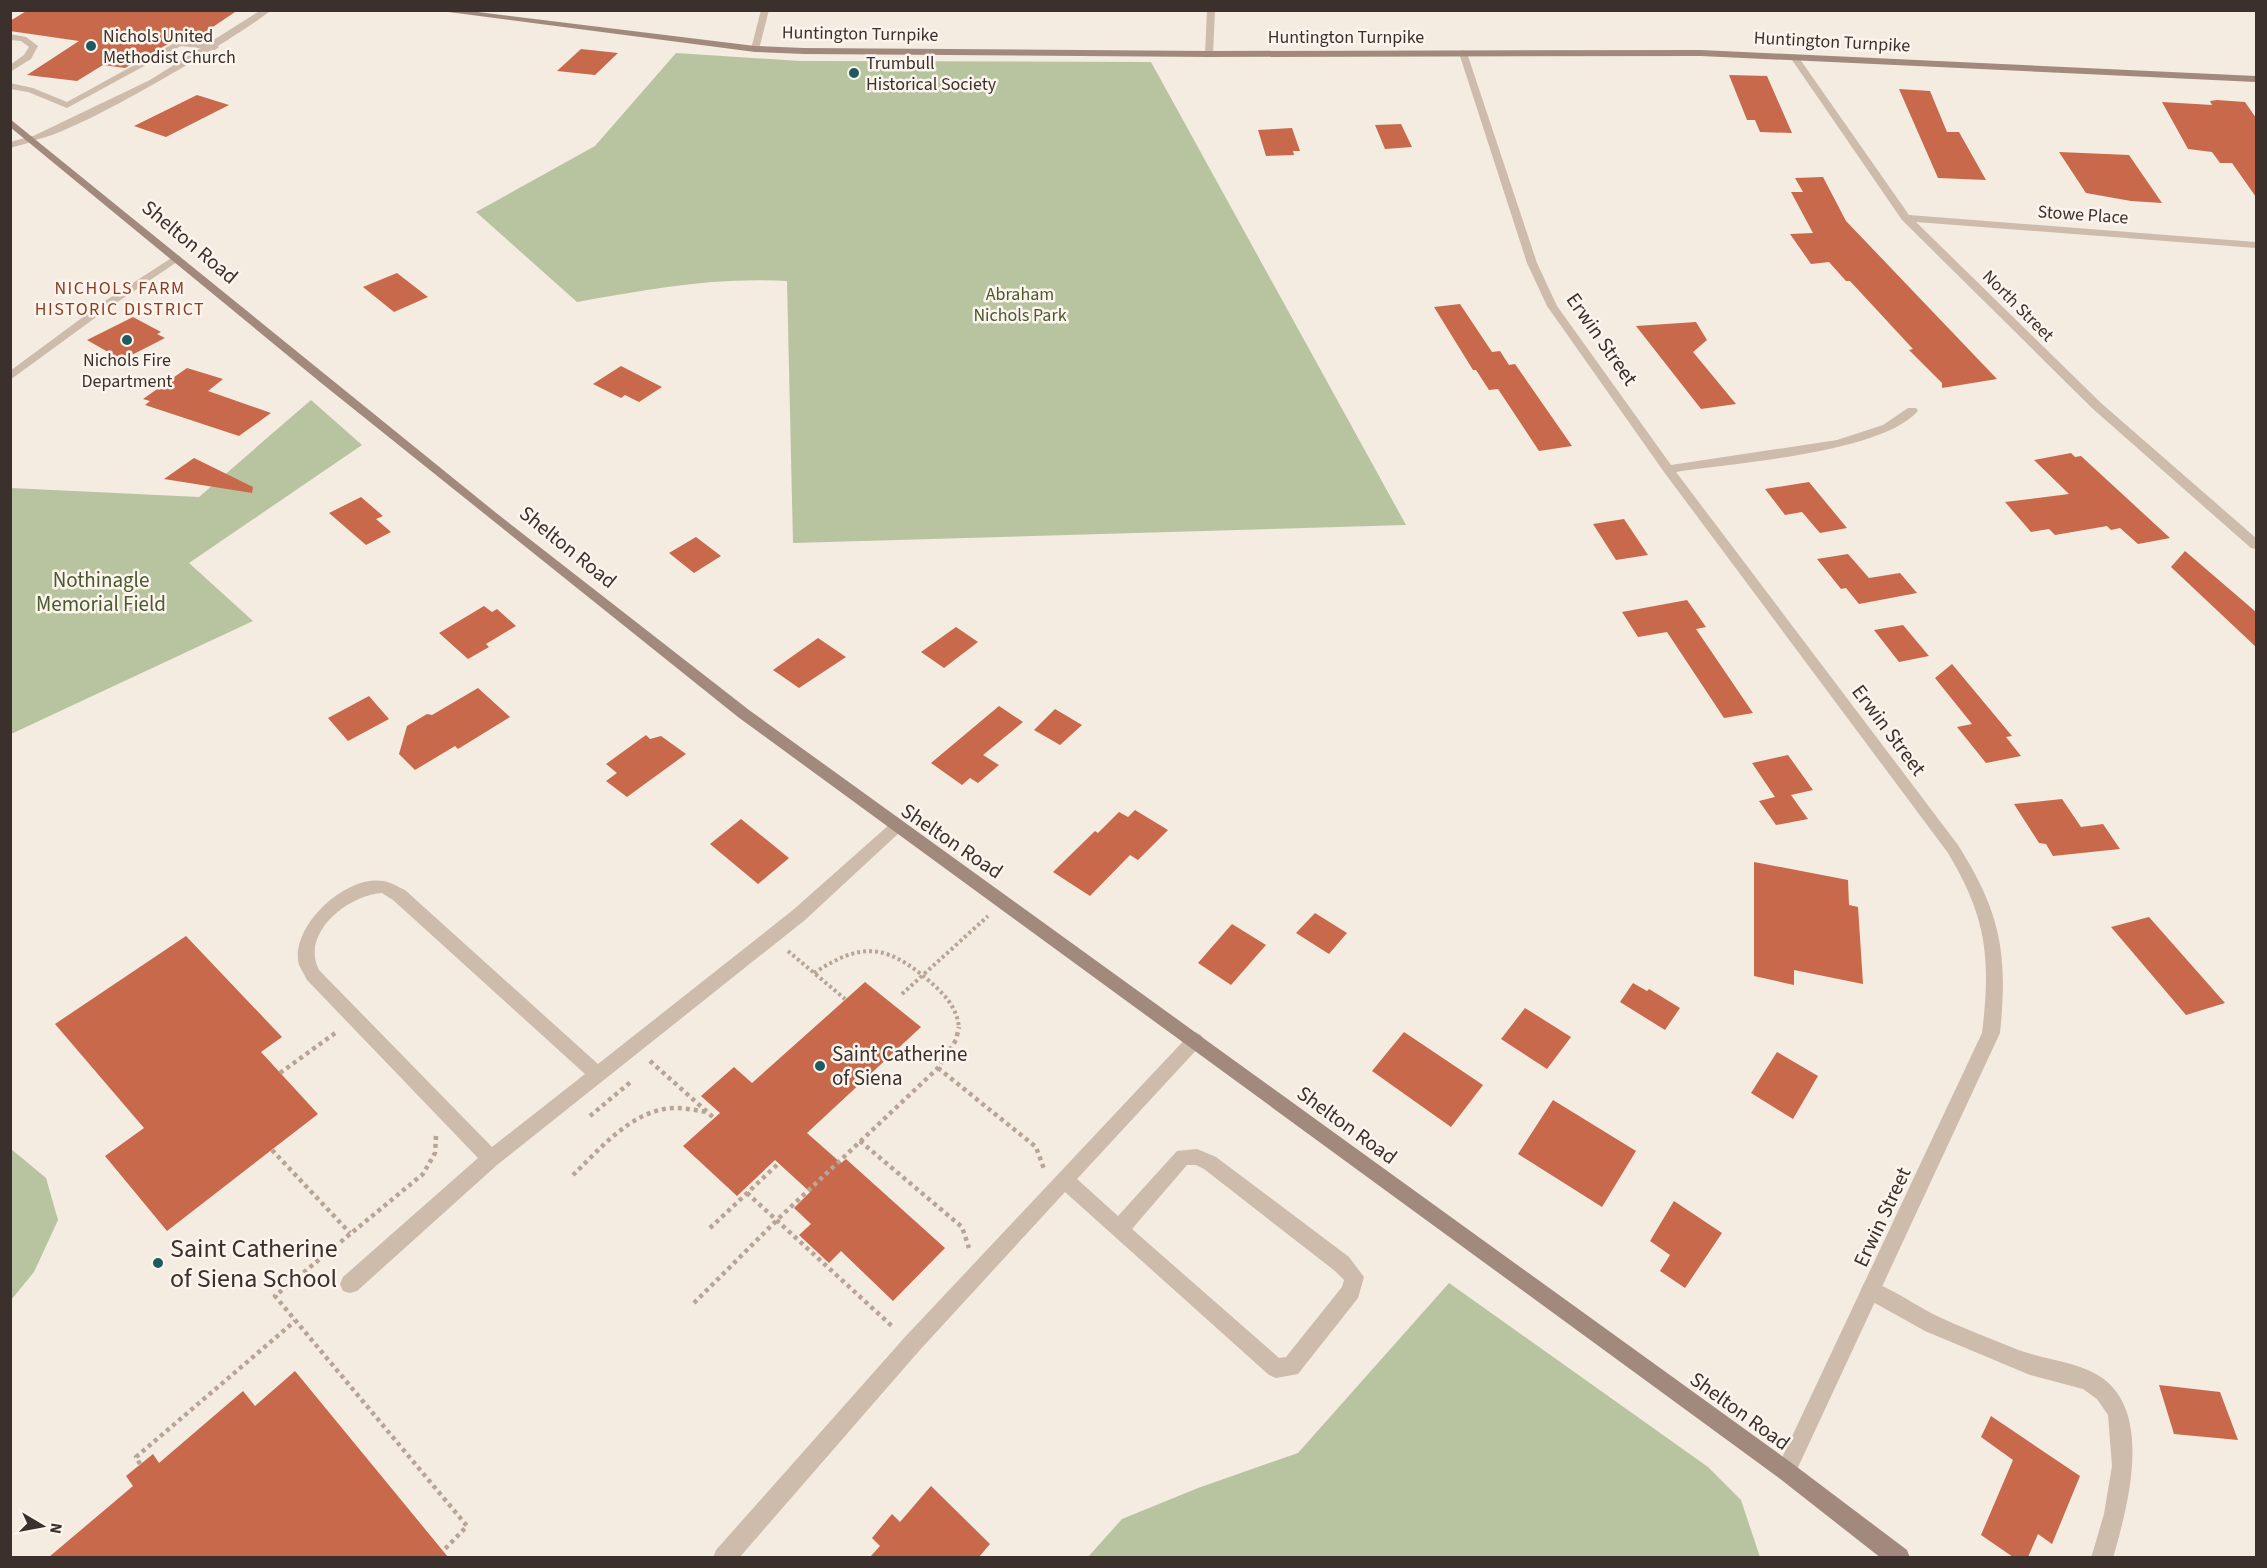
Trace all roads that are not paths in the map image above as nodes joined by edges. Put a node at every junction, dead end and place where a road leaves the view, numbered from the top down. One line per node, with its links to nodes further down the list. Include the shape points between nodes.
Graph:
1 (267, 10): 6 (street)
2 (437, 10): 7 (main road, Huntington Turnpike)
3 (765, 10): 7 (street)
4 (1211, 10): 9 (street)
5 (10, 37): 11 (street, via 34,46 28,57)
6 (215, 46): 13 (street, via 180,42 67,105); 15 (street, via 108,106)
7 (755, 49): 9 (main road, Huntington Turnpike)
8 (1463, 52): 9 (main road, Huntington Turnpike); 10 (main road, Huntington Turnpike); 22 (street, Erwin Street, via 1532,263 1552,306)
9 (1209, 54)
10 (1794, 57): 12 (main road, Huntington Turnpike); 17 (street, North Street)
11 (10, 69)
12 (2256, 80)
13 (10, 86)
14 (10, 122): 15 (main road, Shelton Road)
15 (32, 139): 16 (street); 19 (main road, Shelton Road)
16 (10, 145)
17 (1906, 218): 18 (street, Stowe Place); 23 (street, North Street, via 2097,406)
18 (2256, 245)
19 (176, 258): 20 (street); 24 (main road, Shelton Road, via 628,624)
20 (10, 377)
21 (1912, 411): 22 (street, via 1887,428 1839,444)
22 (1668, 469): 31 (street, Erwin Street, via 1953,849 1983,905 1990,933 1996,988 1992,1033)
23 (2256, 545)
24 (895, 828): 25 (main road, Shelton Road); 26 (street, via 771,937)
25 (1195, 1040): 28 (street); 32 (main road, Shelton Road)
26 (598, 1075): 27 (street); 27 (street, via 399,895 382,887 361,891 332,907 308,938 306,959 313,975)
27 (491, 1159): 30 (street)
28 (1062, 1183): 29 (street); 33 (street, via 912,1344)
29 (1119, 1230): 29 (street, via 1276,1368 1291,1367 1351,1291 1354,1277 1342,1264 1210,1163 1197,1158 1183,1157)
30 (350, 1284)
31 (1871, 1290): 32 (street, Erwin Street); 35 (street, via 1932,1324 2030,1365 2088,1380 2104,1392 2118,1412 2122,1466 2115,1514)
32 (1786, 1471): 34 (main road, Shelton Road)
33 (724, 1557)
34 (1899, 1557)
35 (2102, 1557)

